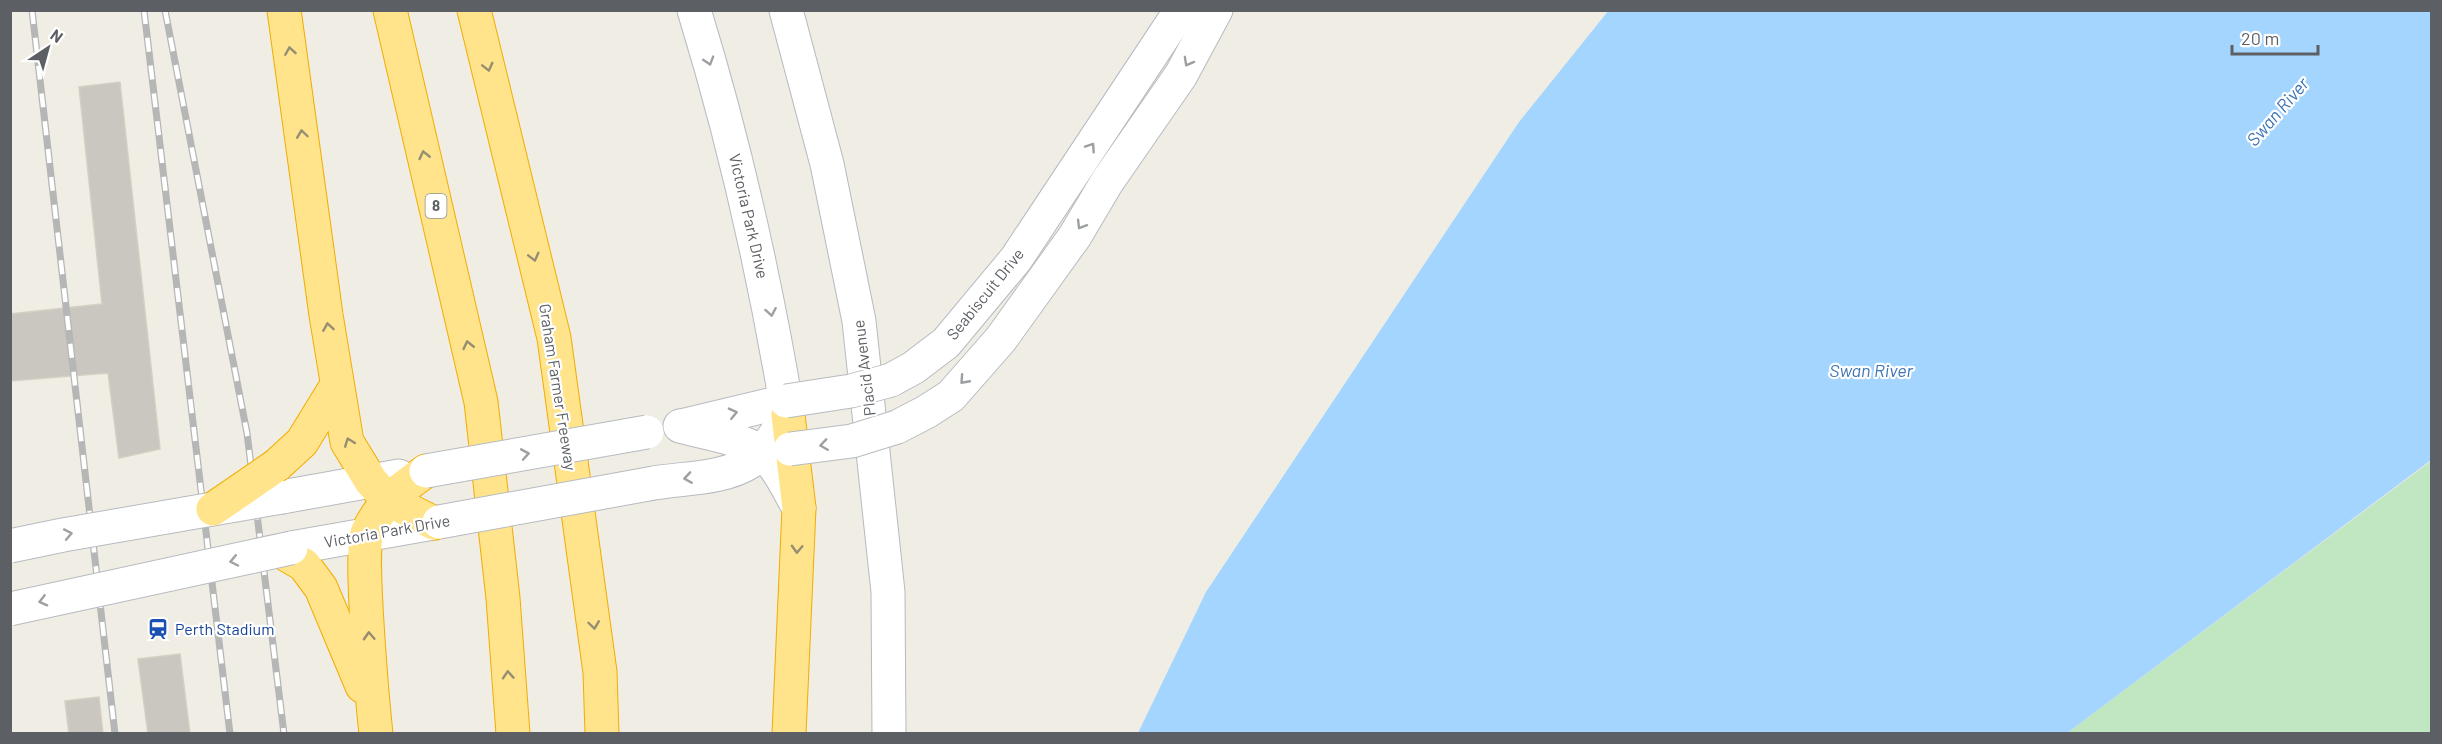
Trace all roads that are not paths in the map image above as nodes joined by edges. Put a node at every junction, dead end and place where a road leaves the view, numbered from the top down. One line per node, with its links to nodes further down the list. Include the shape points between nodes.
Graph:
1 (284, 10): 8 (highway, one-way to 1)
2 (390, 10): 21 (highway, 8, one-way to 2, via 503,598 481,402)
3 (474, 10): 22 (highway, Graham Farmer Freeway, one-way to 22, via 554,338 600,672)
4 (694, 10): 9 (street, Victoria Park Drive, one-way to 9, via 725,111 767,290)
5 (786, 10): 24 (street, Placid Avenue, via 827,164 859,321 888,592)
6 (1181, 10): 9 (street, Seabiscuit Drive, one-way to 6, bridge, via 891,380 946,343 1016,259)
7 (1216, 10): 11 (street, one-way to 11, bridge, via 1181,75 1075,236 1001,339 951,396 897,427 852,441)
8 (337, 385): 13 (highway, one-way to 8, via 347,442); 14 (highway, bridge, via 314,426 289,455)
9 (787, 408): 10 (street, Seabiscuit Drive, one-way to 9); 11 (highway)
10 (680, 426): 11 (street); 12 (street, one-way to 10, bridge)
11 (775, 451): 15 (street, Victoria Park Drive, one-way to 15, bridge, via 722,472); 23 (highway, one-way to 23, via 799,508)
12 (426, 471): 13 (highway)
13 (379, 490): 14 (street, bridge, via 282,497); 15 (highway); 16 (highway)
14 (213, 509): 17 (street, one-way to 14, bridge)
15 (434, 523): 16 (street, Victoria Park Drive)
16 (365, 535): 18 (street, Victoria Park Drive); 20 (highway, one-way to 16)
17 (10, 546)
18 (288, 553): 19 (street, Victoria Park Drive, one-way to 19, bridge); 20 (highway, via 321,588)
19 (10, 609)
20 (375, 724)
21 (513, 734)
22 (602, 734)
23 (789, 734)
24 (889, 734)

